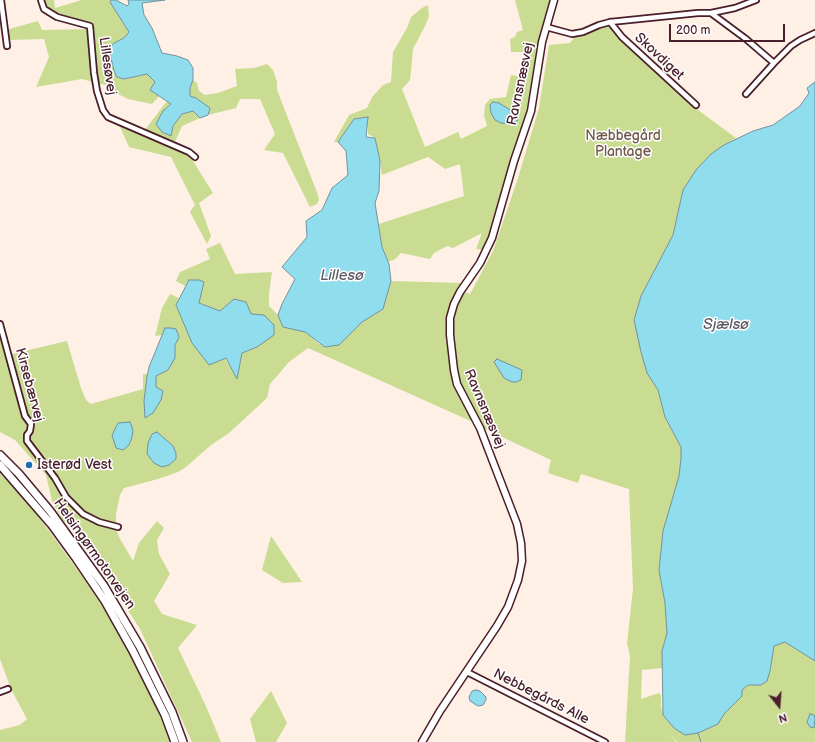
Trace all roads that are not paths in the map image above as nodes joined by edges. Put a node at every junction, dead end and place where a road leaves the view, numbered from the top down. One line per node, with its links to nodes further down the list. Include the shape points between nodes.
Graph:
1 (1, 0): 9 (street)
2 (41, 0): 13 (street, Lillesøvej, via 44,9 57,17 90,26 97,91 108,117 189,152)
3 (554, 0): 7 (main road, Ravnsnæsvej)
4 (756, 0): 5 (street, via 735,8)
5 (711, 12): 6 (street); 10 (street)
6 (610, 22): 7 (street, via 572,34); 12 (street, Skovdiget, via 622,37)
7 (546, 27): 18 (main road, Ravnsnæsvej, via 531,111 492,238 480,263 460,292 450,318 457,384 480,428 517,524 522,561 508,607)
8 (815, 33): 10 (street, via 791,46)
9 (6, 46)
10 (774, 62): 11 (street)
11 (746, 94)
12 (696, 105)
13 (195, 157)
14 (0, 324): 17 (street, Kirsebærvej, via 25,416 31,424 27,441 66,497 82,514)
15 (0, 455): 22 (highway, Helsingørmotorvejen, via 50,511 104,586 140,647 172,712)
16 (0, 465): 21 (highway, Helsingørmotorvejen, via 52,526 104,601 133,651 165,715)
17 (118, 527)
18 (467, 672): 23 (main road, Ravnsnæsvej); 24 (street, Nebbegårds Alle)
19 (8, 688): 20 (street)
20 (0, 692)
21 (175, 742)
22 (183, 742)
23 (422, 742)
24 (604, 742)

